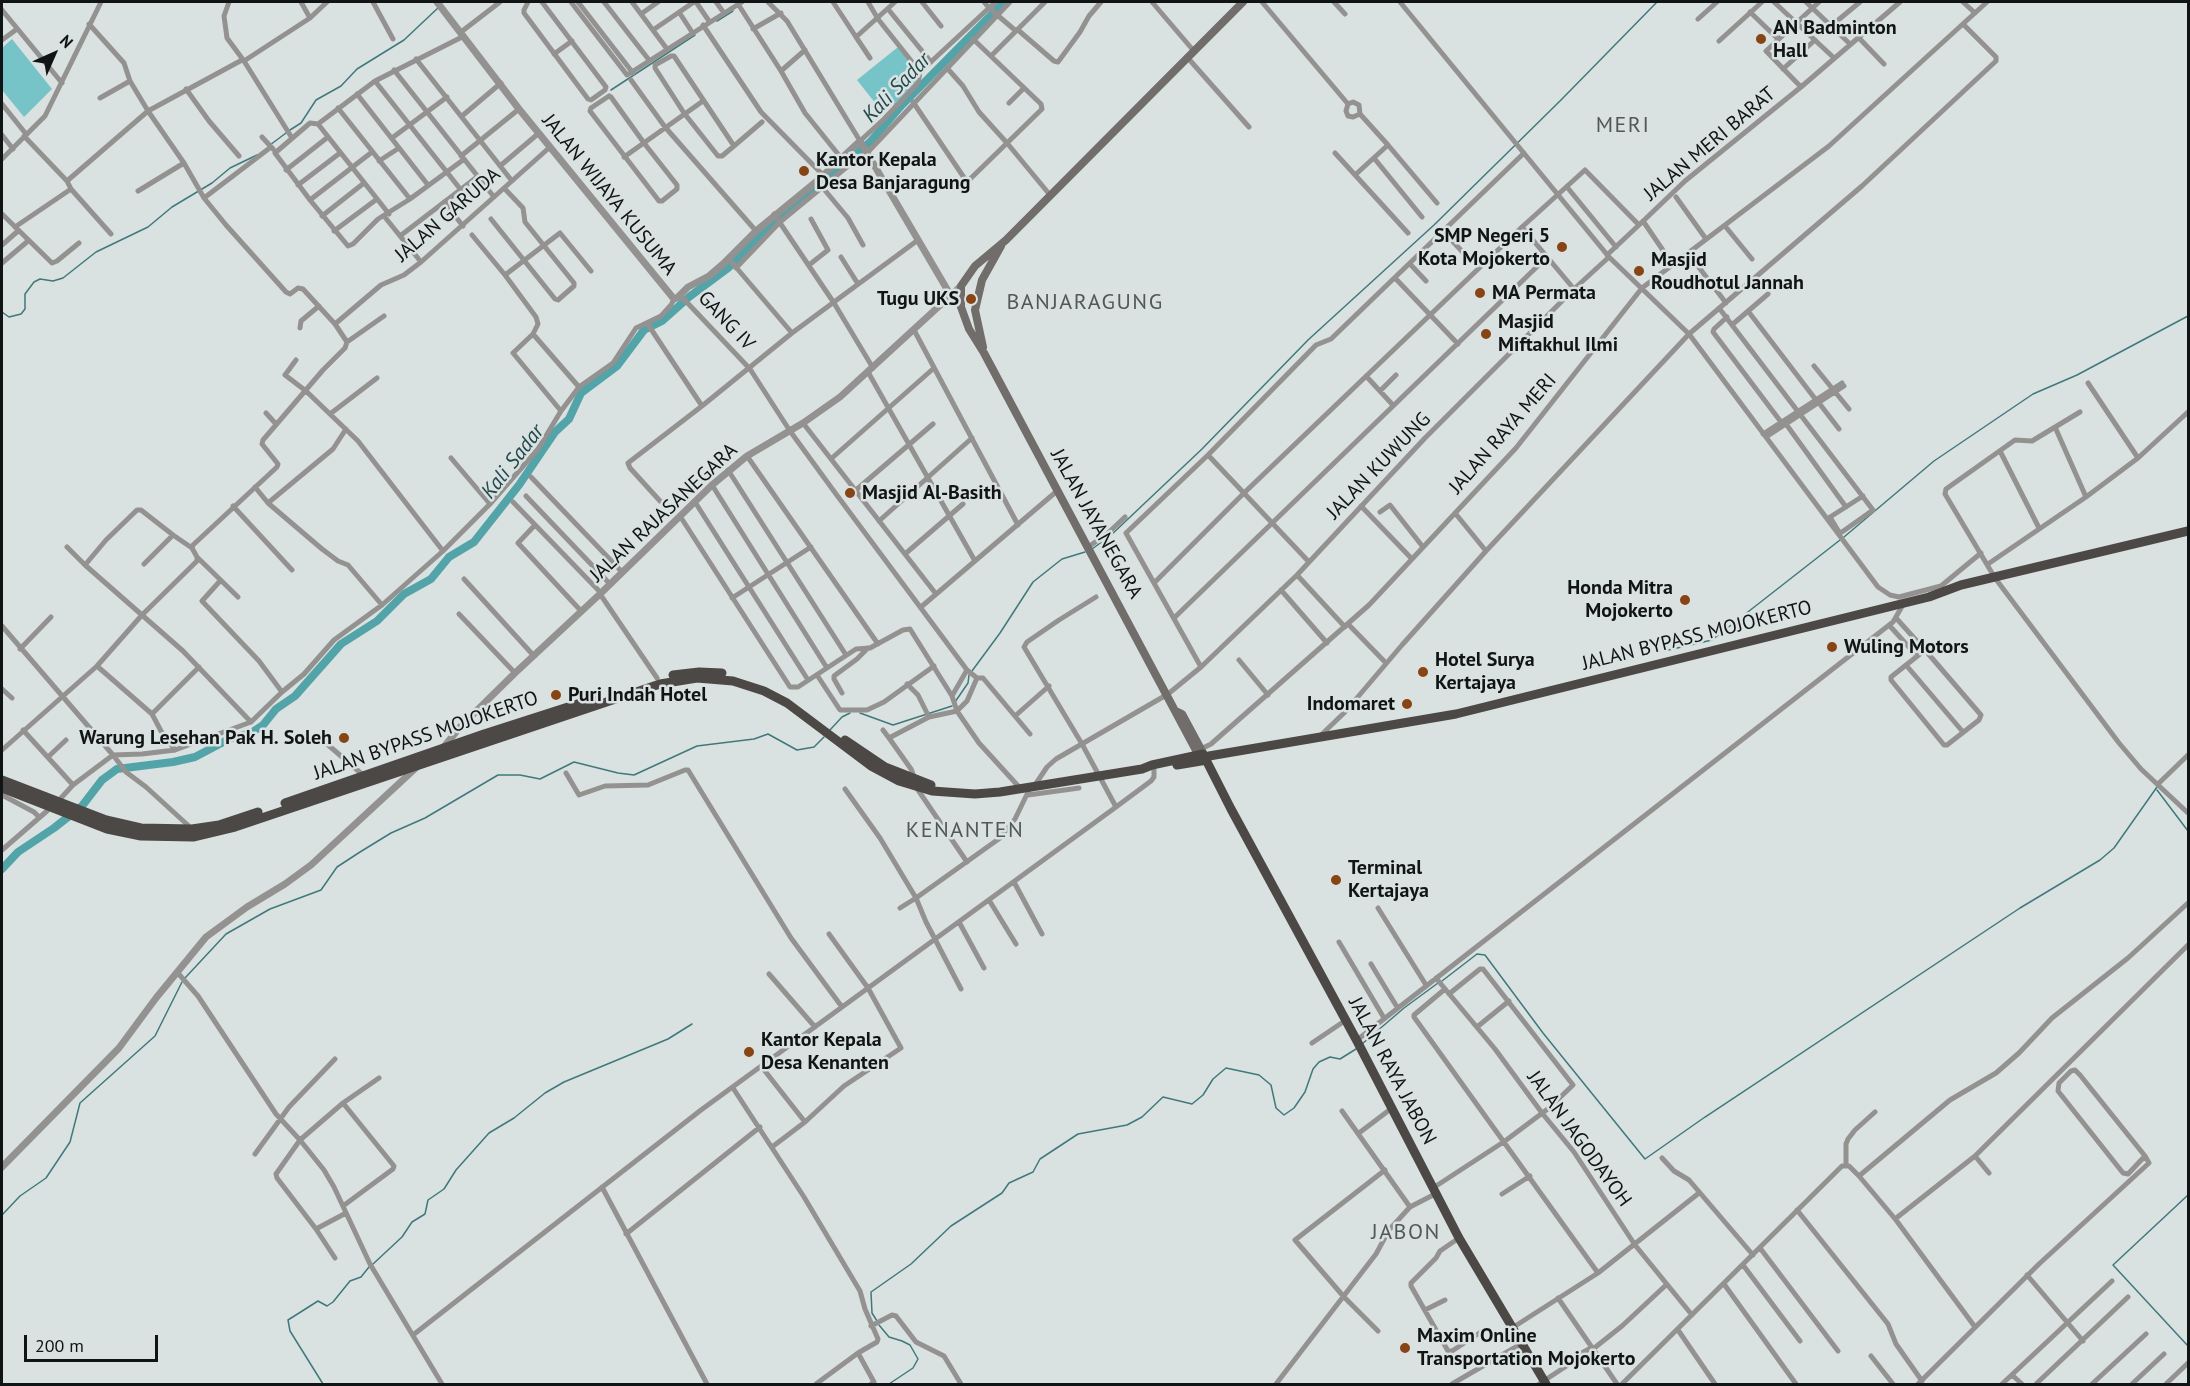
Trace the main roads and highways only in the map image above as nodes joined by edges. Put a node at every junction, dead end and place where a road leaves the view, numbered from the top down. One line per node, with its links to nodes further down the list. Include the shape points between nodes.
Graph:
1 (1242, 2): 2 (main road, JALAN JAYANEGARA)
2 (1005, 240): 3 (main road, JALAN JAYANEGARA); 4 (main road, JALAN JAYANEGARA)
3 (970, 273): 4 (main road, via 977,273); 6 (main road, JALAN JAYANEGARA, via 961,286)
4 (982, 280): 5 (main road, JALAN JAYANEGARA)
5 (976, 316): 6 (main road); 7 (main road, JALAN JAYANEGARA)
6 (964, 319): 7 (main road, JALAN JAYANEGARA)
7 (984, 353): 11 (main road, JALAN JAYANEGARA, via 1177,716)
8 (2188, 531): 11 (highway, JALAN BYPASS MOJOKERTO, via 1456,714)
9 (822, 725): 10 (highway, JALAN BYPASS MOJOKERTO, via 753,687 716,679 681,679); 10 (highway, JALAN BYPASS MOJOKERTO, via 779,692 754,681 699,672 657,678); 13 (highway, JALAN BYPASS MOJOKERTO, via 916,784 947,791 975,794 1028,790)
10 (440, 753): 12 (highway, JALAN BYPASS MOJOKERTO)
11 (1205, 758): 13 (highway, JALAN BYPASS MOJOKERTO); 13 (highway, JALAN BYPASS MOJOKERTO, via 1154,770); 18 (highway, JALAN RAYA JABON, via 1459,1239)
12 (423, 759): 17 (highway, JALAN BYPASS MOJOKERTO, via 363,775 219,825 160,829); 17 (highway, JALAN BYPASS MOJOKERTO, via 235,827 193,837 141,836 107,829)
13 (1142, 769)
14 (2, 780): 16 (highway, JALAN BYPASS MOJOKERTO)
15 (2, 788): 16 (highway, JALAN BYPASS MOJOKERTO)
16 (63, 805): 17 (highway, JALAN BYPASS MOJOKERTO)
17 (85, 817)
18 (1543, 1383)

